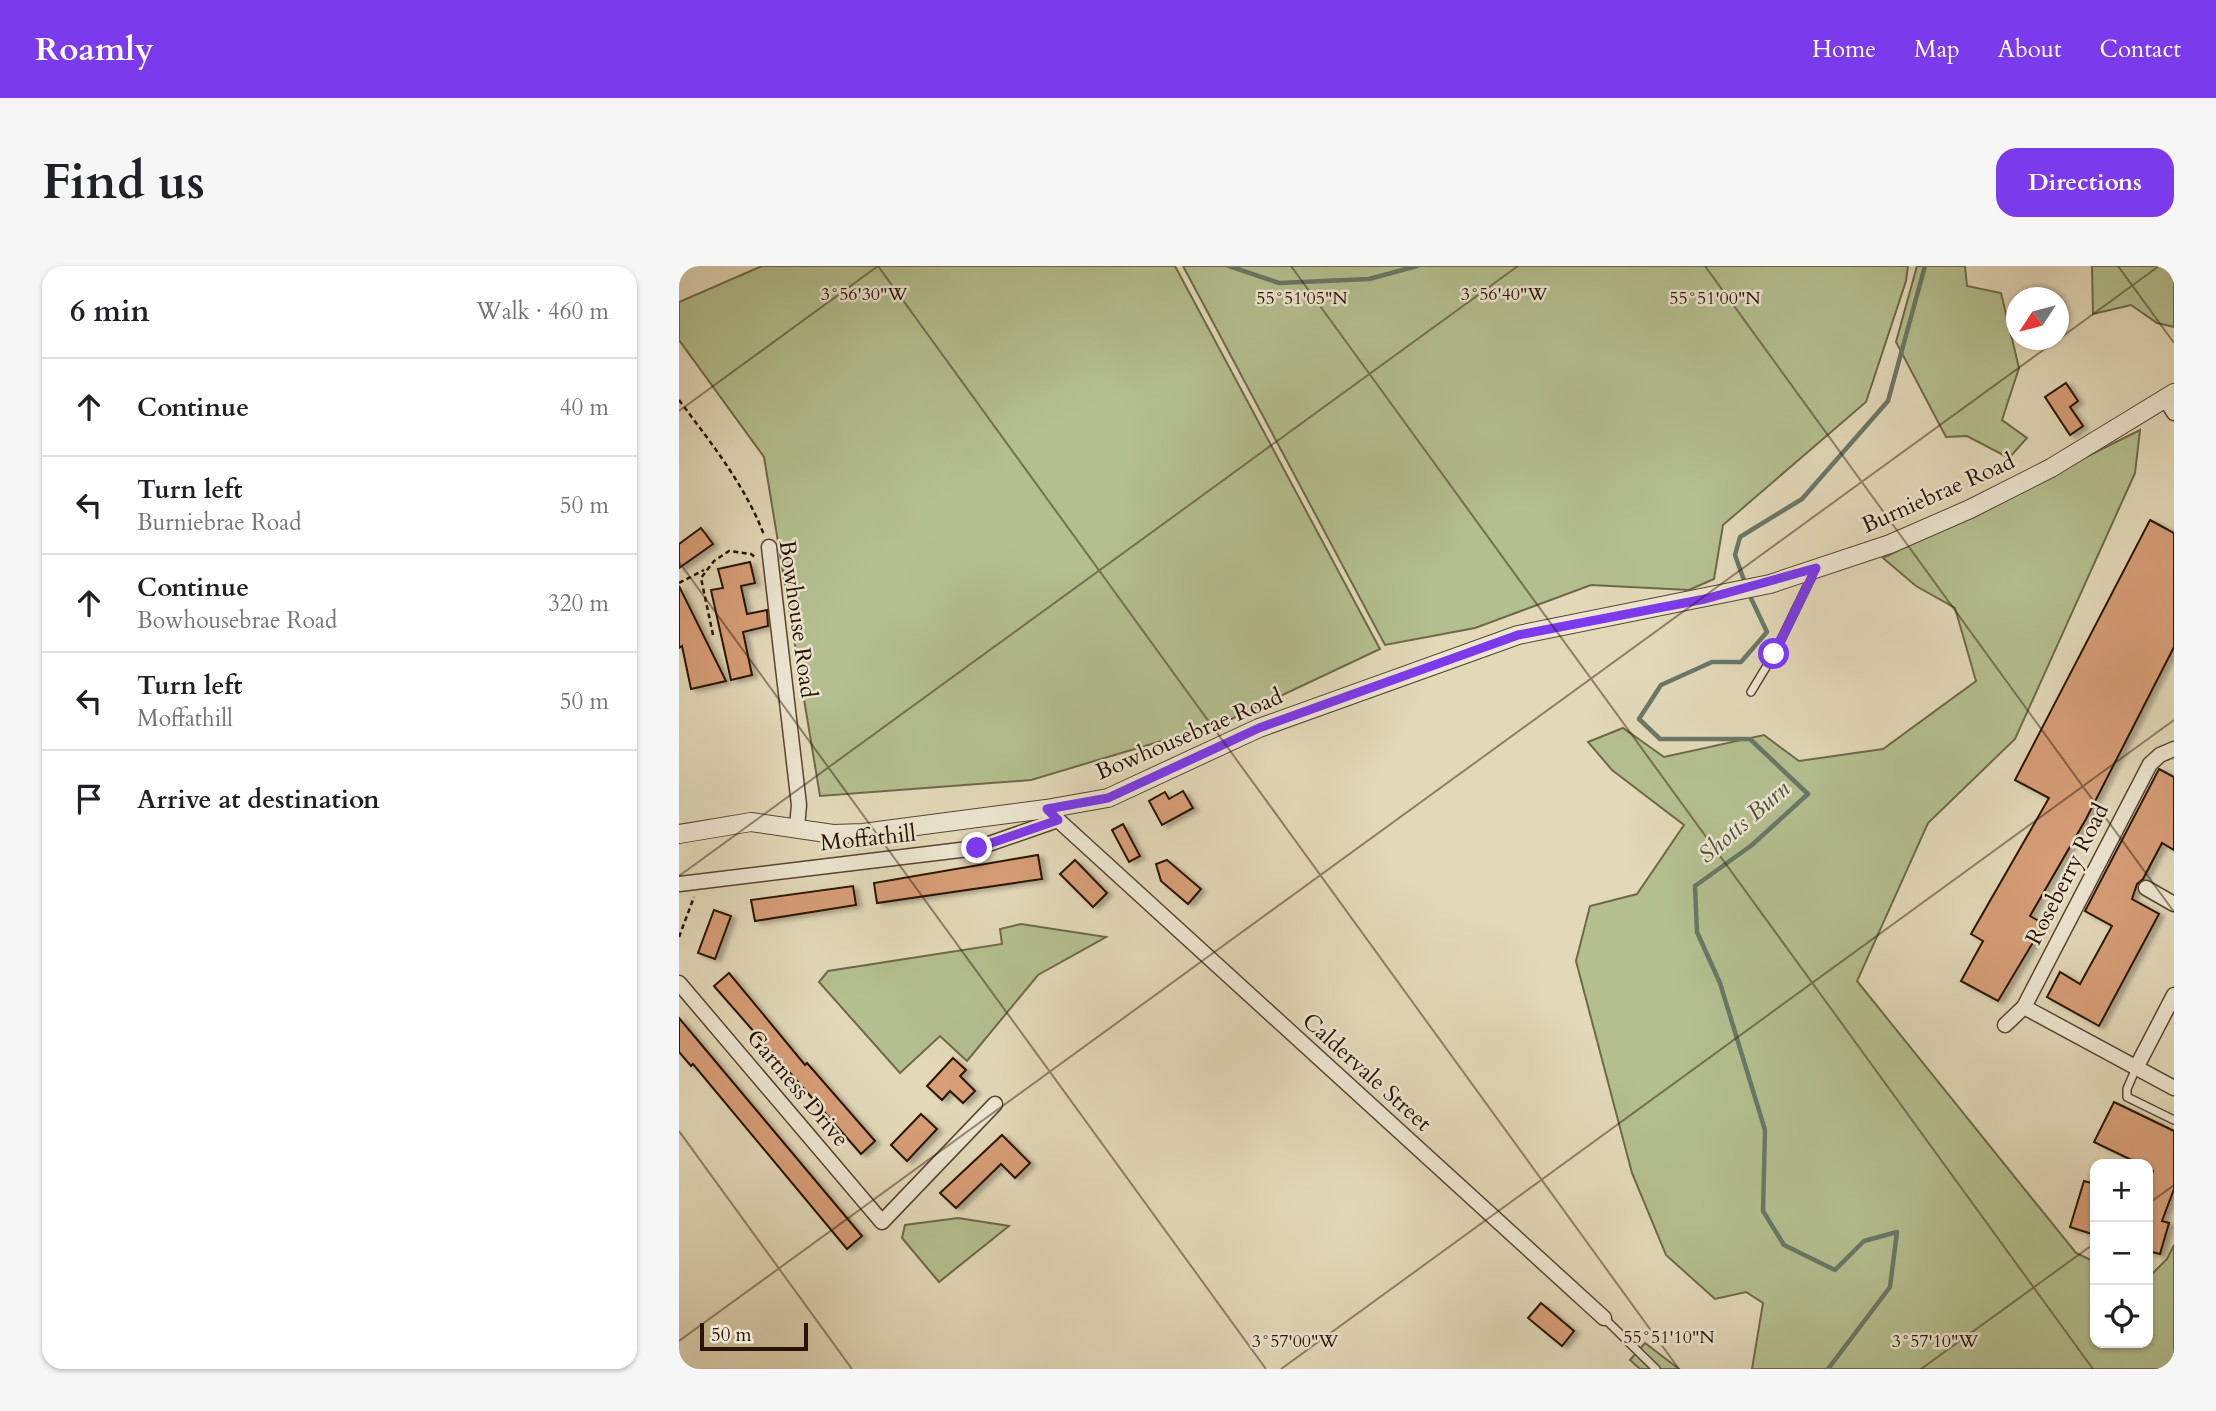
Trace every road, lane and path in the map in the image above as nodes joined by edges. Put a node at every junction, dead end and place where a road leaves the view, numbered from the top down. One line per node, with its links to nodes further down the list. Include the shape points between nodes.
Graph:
1 (679, 400): 3 (path, Bowhouse Road, via 755,510)
2 (2171, 401): 5 (street, Burniebrae Road, via 1970,509 1890,544)
3 (769, 547): 6 (street, Bowhouse Road)
4 (709, 567): 6 (path, via 729,551 751,554); 7 (path); 9 (path, via 701,578)
5 (1816, 568): 8 (street, Burniebrae Road); 10 (lane)
6 (772, 570): 15 (street, Bowhouse Road, via 799,805)
7 (679, 583)
8 (1705, 599): 14 (street, Bowhousebrae Road, via 1518,635 1259,728 1108,798)
9 (713, 635)
10 (1751, 692)
11 (2174, 749): 12 (street)
12 (2160, 755): 13 (street); 24 (street, Roseberry Road, via 2150,764)
13 (2174, 762)
14 (1052, 815): 15 (street, Bowhousebrae Road, via 863,833 833,834); 17 (street, Moffathill, via 977,848); 30 (street, Caldervale Street)
15 (797, 827): 16 (street, Bowhousebrae Road, via 751,822)
16 (679, 834)
17 (700, 879): 18 (street, Moffathill); 21 (path)
18 (679, 884)
19 (2146, 888): 20 (street)
20 (2174, 904)
21 (679, 937)
22 (679, 983): 28 (street, Gartness Drive, via 882,1222)
23 (2174, 995): 26 (street)
24 (2024, 1007): 25 (street, Roseberry Road); 26 (street)
25 (2005, 1025)
26 (2136, 1068): 27 (street); 29 (lane, via 2127,1097)
27 (2174, 1088)
28 (995, 1104)
29 (2174, 1120)
30 (1604, 1318): 31 (lane, Caldervale Street)
31 (1656, 1369)

